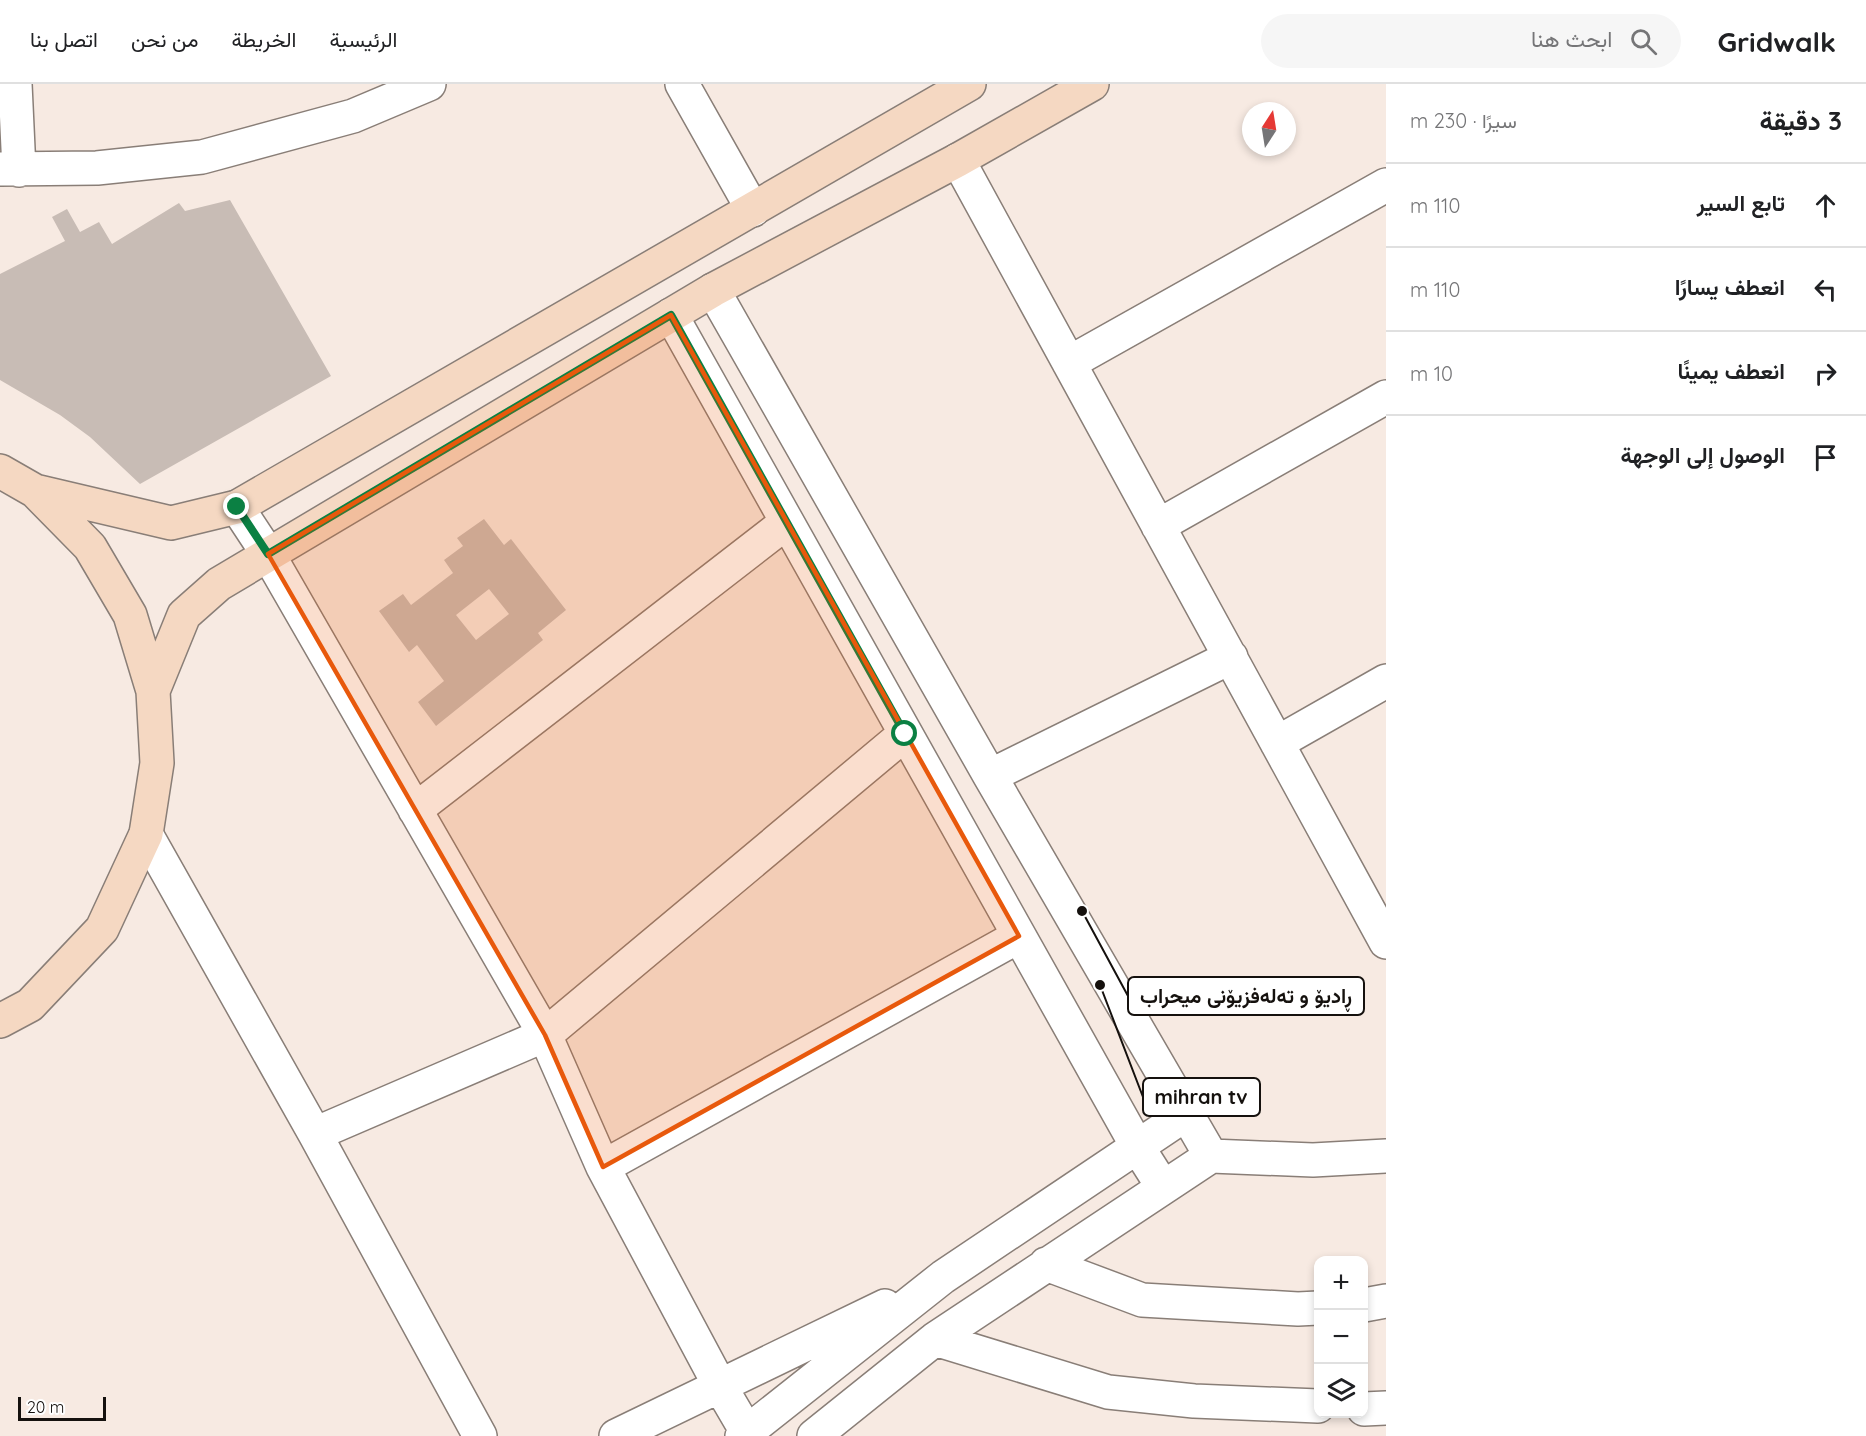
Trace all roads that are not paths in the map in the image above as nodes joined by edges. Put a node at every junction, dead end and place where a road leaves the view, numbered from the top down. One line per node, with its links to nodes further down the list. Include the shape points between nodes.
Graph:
1 (15, 84): 7 (street)
2 (429, 84): 7 (street, via 353,116 202,157 98,168)
3 (682, 84): 9 (street)
4 (969, 84): 9 (street)
5 (1092, 84): 6 (street)
6 (958, 160): 10 (street); 12 (street)
7 (10, 170)
8 (1386, 185): 12 (street)
9 (753, 210): 16 (street)
10 (713, 290): 11 (street); 25 (street)
11 (671, 315): 17 (street); 19 (street)
12 (1069, 363): 18 (street)
13 (1386, 397): 18 (street)
14 (0, 471): 15 (street)
15 (34, 491): 16 (street, via 171,523); 22 (street, via 90,547 130,615)
16 (237, 507): 19 (street)
17 (787, 522): 23 (street); 26 (street)
18 (1158, 526): 20 (street)
19 (268, 554): 22 (street, via 219,584 183,615); 26 (street)
20 (1231, 657): 24 (street); 25 (street)
21 (1386, 681): 24 (street)
22 (153, 691): 27 (street, via 157,763)
23 (905, 734): 29 (street); 31 (street)
24 (1277, 743): 28 (street)
25 (990, 776): 32 (street)
26 (415, 810): 31 (street)
27 (146, 834): 30 (street, via 102,929 30,1005); 33 (street)
28 (1383, 928)
29 (1019, 936): 34 (street); 37 (street)
30 (0, 1021)
31 (546, 1035): 33 (street); 37 (street)
32 (1186, 1114): 34 (street); 35 (street)
33 (315, 1134): 50 (street)
34 (1137, 1146): 38 (street); 40 (street)
35 (1211, 1156): 36 (street, via 1313,1160); 38 (street)
36 (1386, 1156)
37 (603, 1167): 45 (street)
38 (1163, 1187): 39 (street)
39 (1046, 1264): 43 (street, via 1142,1300); 44 (street)
40 (943, 1277): 45 (street); 49 (street)
41 (1386, 1301): 42 (street)
42 (1368, 1304)
43 (1314, 1308)
44 (935, 1339): 46 (street, via 1108,1392 1183,1401); 52 (street)
45 (720, 1386): 49 (street); 51 (street)
46 (1314, 1406)
47 (1386, 1408): 48 (street)
48 (1368, 1409)
49 (745, 1434)
50 (480, 1436)
51 (615, 1436)
52 (814, 1436)

